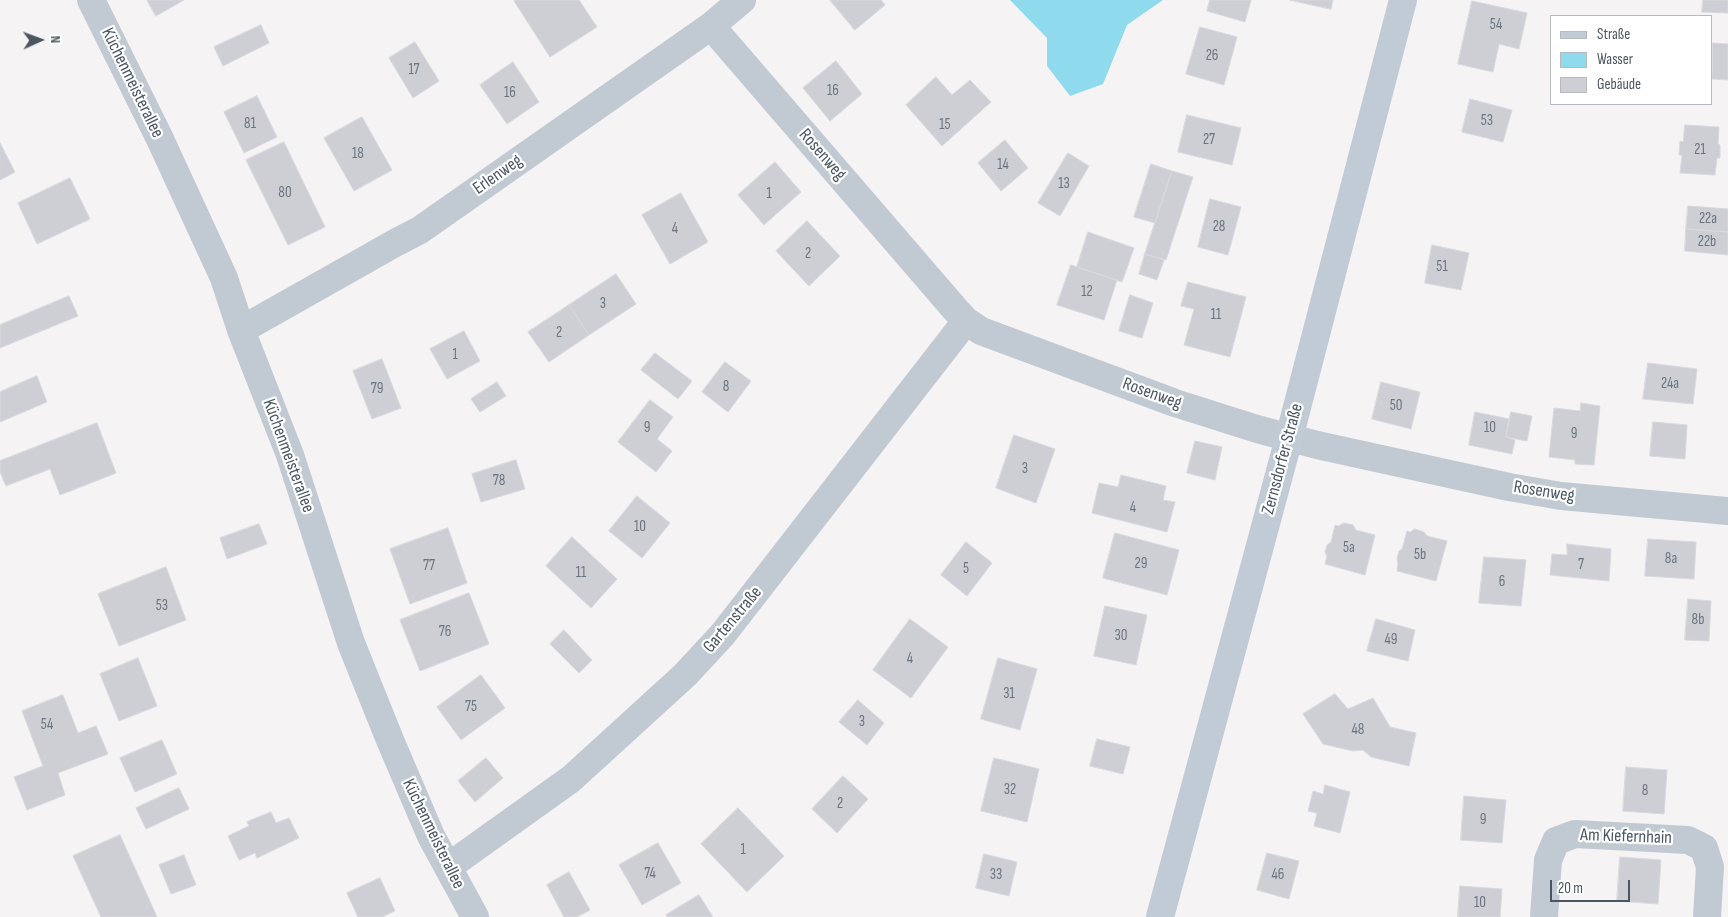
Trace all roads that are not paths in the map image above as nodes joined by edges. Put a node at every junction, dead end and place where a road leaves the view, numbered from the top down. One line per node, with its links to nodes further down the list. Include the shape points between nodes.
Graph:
1 (91, 0): 6 (street, Küchenmeisterallee, via 156,130 224,278)
2 (742, 0): 4 (street, Erlenweg)
3 (1403, 0): 7 (street, Zernsdorfer Straße)
4 (711, 26): 5 (street, Rosenweg); 6 (street, Erlenweg, via 420,230)
5 (966, 321): 7 (street, Rosenweg, via 980,331 1175,403); 9 (street, Gartenstraße, via 723,634 685,675 571,779)
6 (241, 330): 9 (street, Küchenmeisterallee, via 290,454 351,643 431,836)
7 (1289, 438): 8 (street, Rosenweg, via 1561,496); 11 (street, Zernsdorfer Straße)
8 (1728, 511)
9 (448, 867): 10 (street, Küchenmeisterallee)
10 (475, 917)
11 (1160, 917)
12 (1544, 917): 13 (street, Am Kiefernhain, via 1548,860 1556,842 1575,834 1688,840 1704,848 1710,867)
13 (1706, 917)

